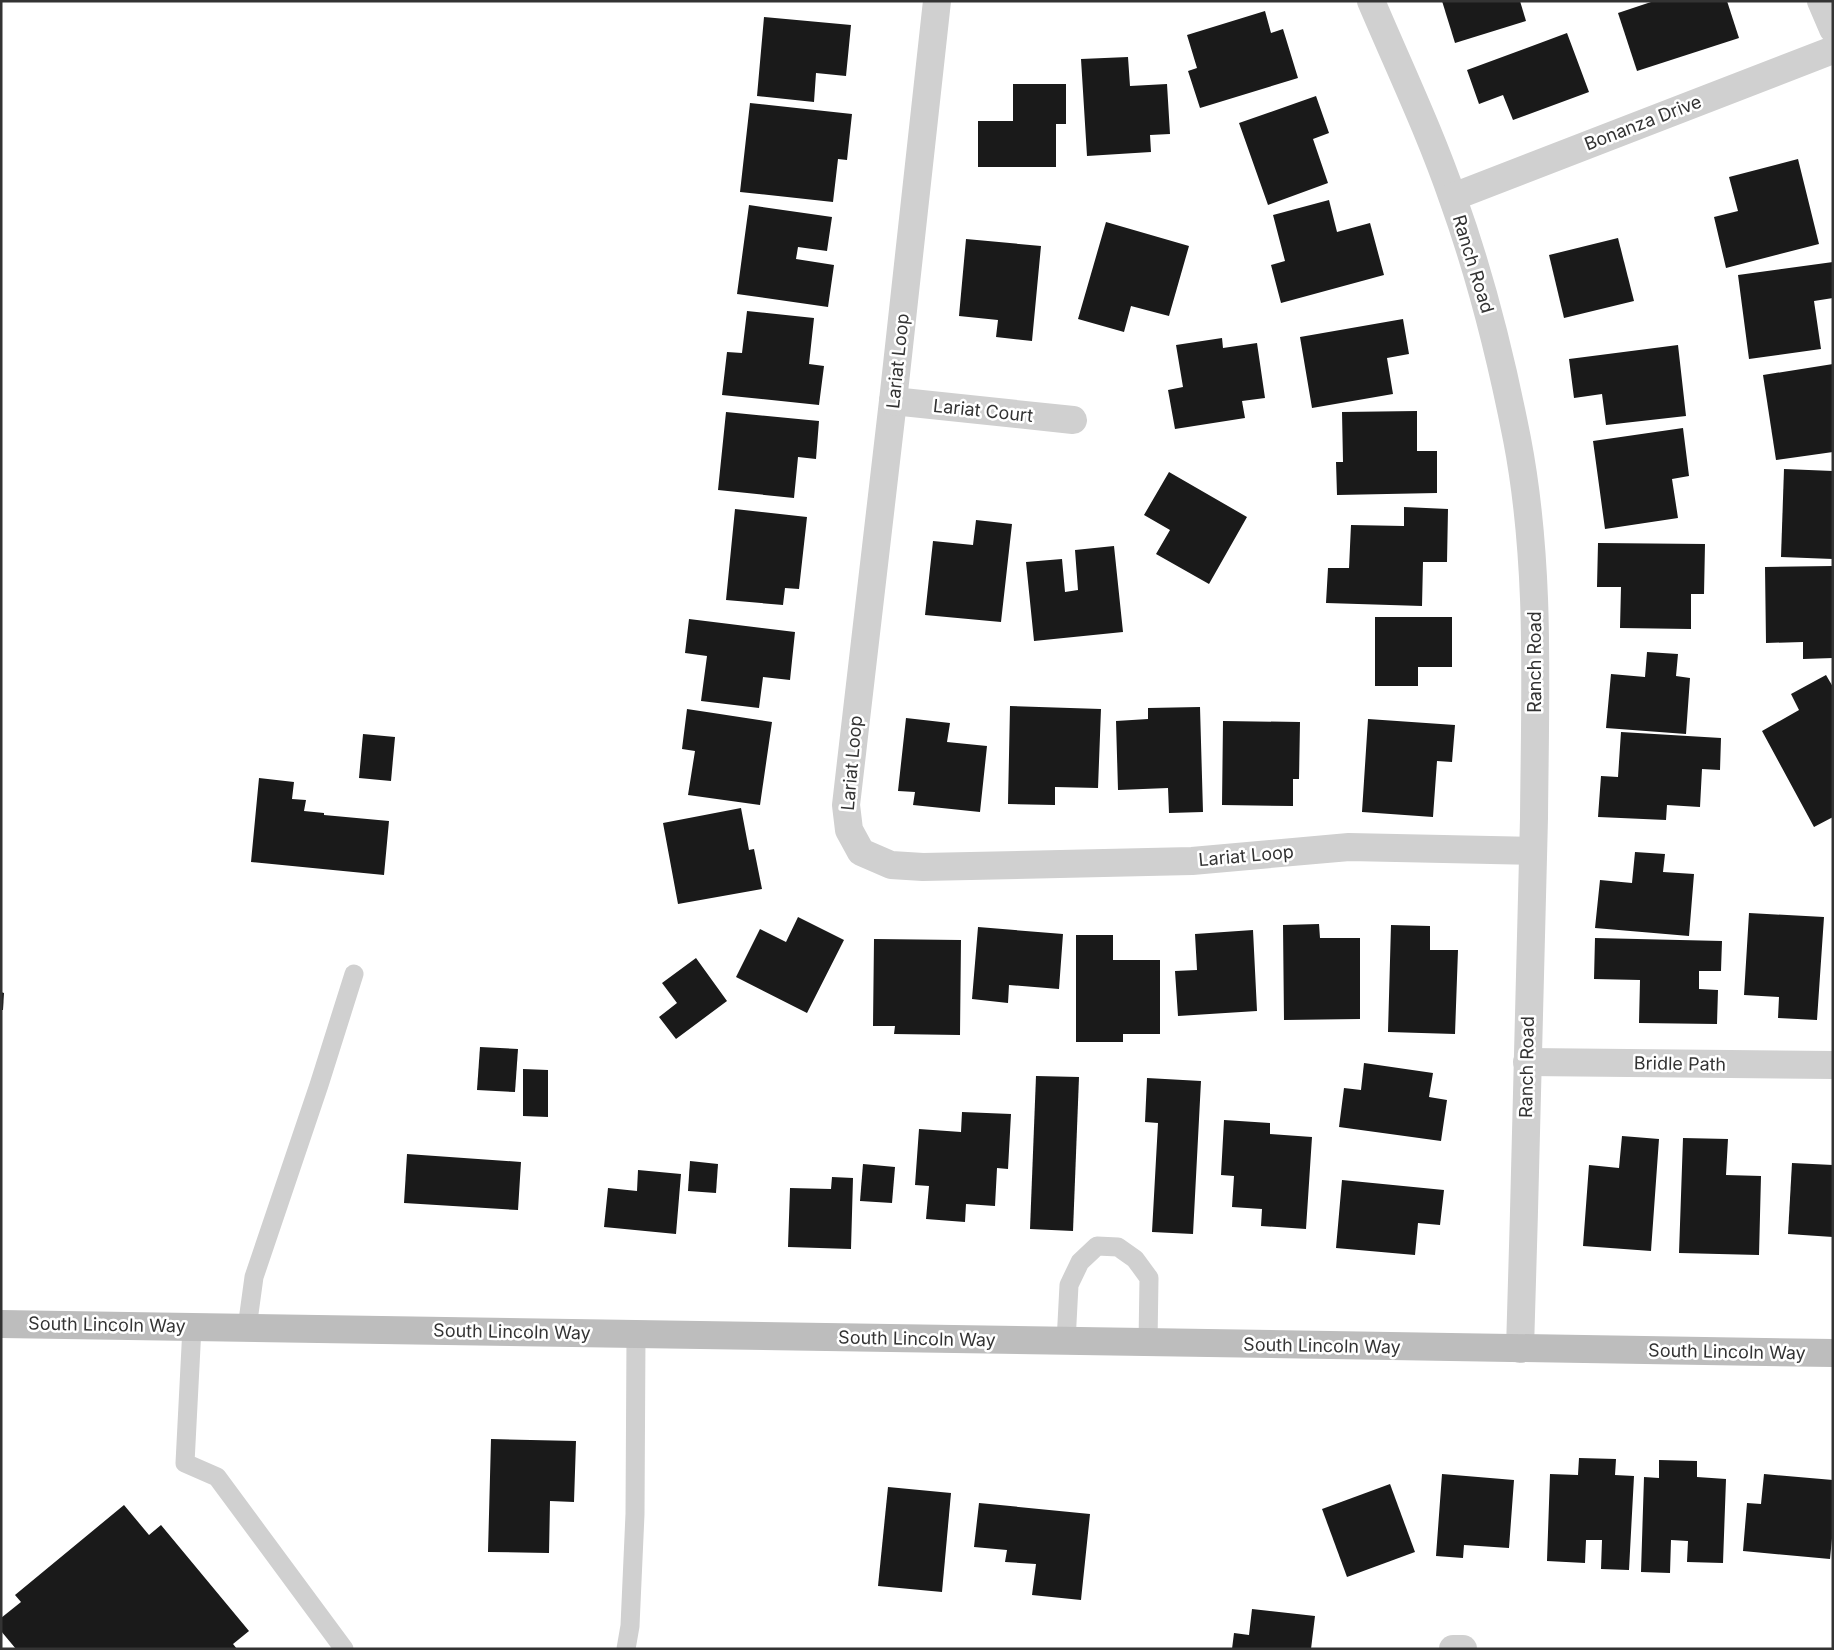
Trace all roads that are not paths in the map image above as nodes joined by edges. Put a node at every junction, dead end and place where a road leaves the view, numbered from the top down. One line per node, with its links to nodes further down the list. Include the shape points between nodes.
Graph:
1 (937, 1): 7 (street, Lariat Loop)
2 (1371, 1): 6 (street, Ranch Road)
3 (1821, 1): 4 (street)
4 (1833, 29)
5 (1833, 50): 6 (street, Bonanza Drive)
6 (1453, 197): 9 (street, Ranch Road, via 1498,347 1518,442 1530,538 1536,635)
7 (893, 401): 8 (street, Lariat Court); 9 (street, Lariat Loop, via 846,805 849,830 861,852 891,865 923,867 1192,861 1349,847)
8 (1073, 420)
9 (1533, 851): 11 (street, Ranch Road)
10 (354, 974): 15 (lane, via 254,1277)
11 (1527, 1062): 12 (street, Bridle Path); 19 (street, Ranch Road)
12 (1833, 1065)
13 (1, 1324): 14 (main road, South Lincoln Way)
14 (192, 1327): 15 (main road, South Lincoln Way); 21 (lane, via 185,1463 217,1476)
15 (247, 1328): 16 (main road, South Lincoln Way)
16 (636, 1335): 17 (main road, South Lincoln Way); 22 (lane, via 635,1514)
17 (1066, 1342): 18 (main road, South Lincoln Way); 18 (lane, via 1069,1285 1080,1262 1097,1246 1118,1247 1135,1259 1149,1278)
18 (1148, 1343): 19 (main road, South Lincoln Way)
19 (1520, 1349): 20 (main road, South Lincoln Way)
20 (1833, 1353)
21 (344, 1649)
22 (626, 1649)
23 (1453, 1649): 24 (street)
24 (1463, 1649)

